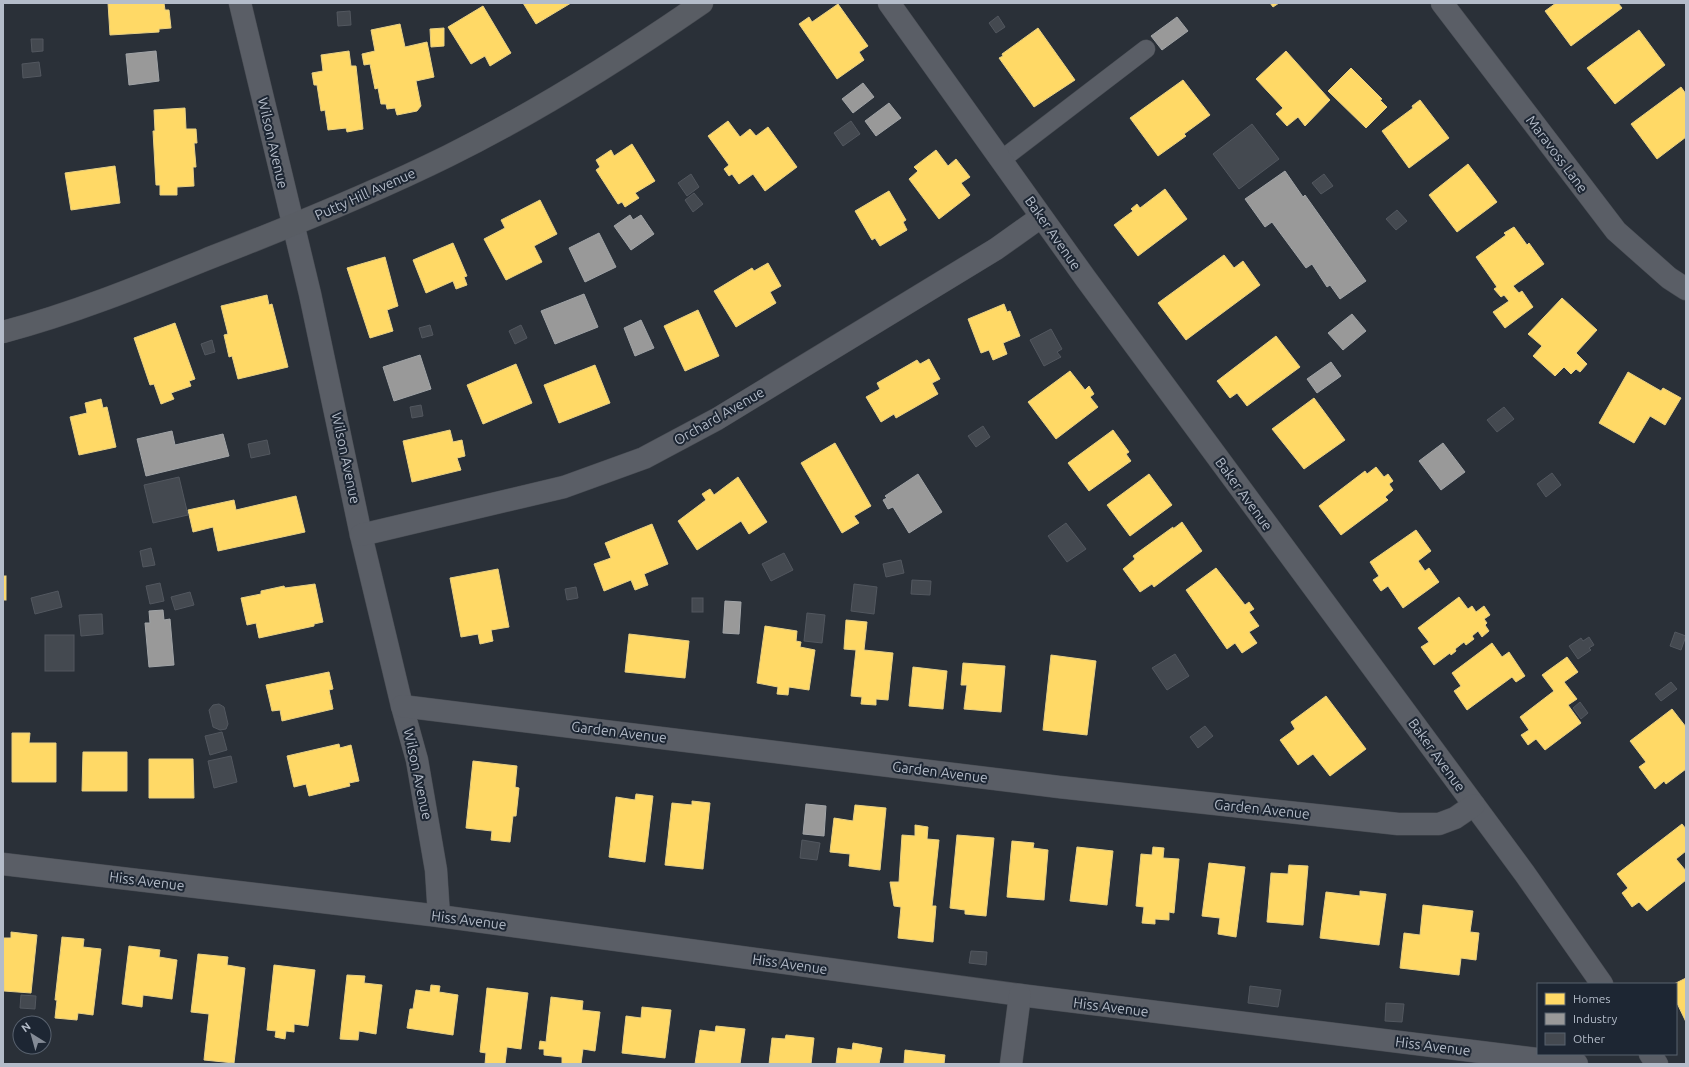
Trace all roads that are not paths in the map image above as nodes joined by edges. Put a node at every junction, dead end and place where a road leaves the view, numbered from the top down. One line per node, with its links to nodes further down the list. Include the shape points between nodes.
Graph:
1 (240, 3): 8 (street, Wilson Avenue)
2 (702, 3): 8 (main road, Putty Hill Avenue, via 612,63 509,124 380,188)
3 (889, 3): 6 (street, Baker Avenue)
4 (1442, 3): 9 (street, Maravoss Lane, via 1616,231)
5 (1146, 49): 6 (lane)
6 (1001, 160): 7 (street, Baker Avenue)
7 (1041, 217): 11 (street, Orchard Avenue, via 996,249 724,415 644,458 564,486); 13 (street, Baker Avenue)
8 (293, 226): 10 (main road, Putty Hill Avenue, via 114,296); 11 (street, Wilson Avenue, via 330,382)
9 (1686, 290)
10 (3, 332)
11 (361, 535): 12 (street, Wilson Avenue)
12 (402, 706): 13 (street, Garden Avenue, via 1059,788 1398,824 1439,824 1455,818); 15 (street, Wilson Avenue, via 417,760 430,833)
13 (1474, 805): 16 (street, Baker Avenue)
14 (3, 864): 15 (street, Hiss Avenue)
15 (439, 916): 17 (street, Hiss Avenue)
16 (1601, 983)
17 (1020, 996): 19 (street); 20 (street, Hiss Avenue)
18 (1651, 1055): 21 (street)
19 (1011, 1064)
20 (1577, 1064)
21 (1657, 1064)

